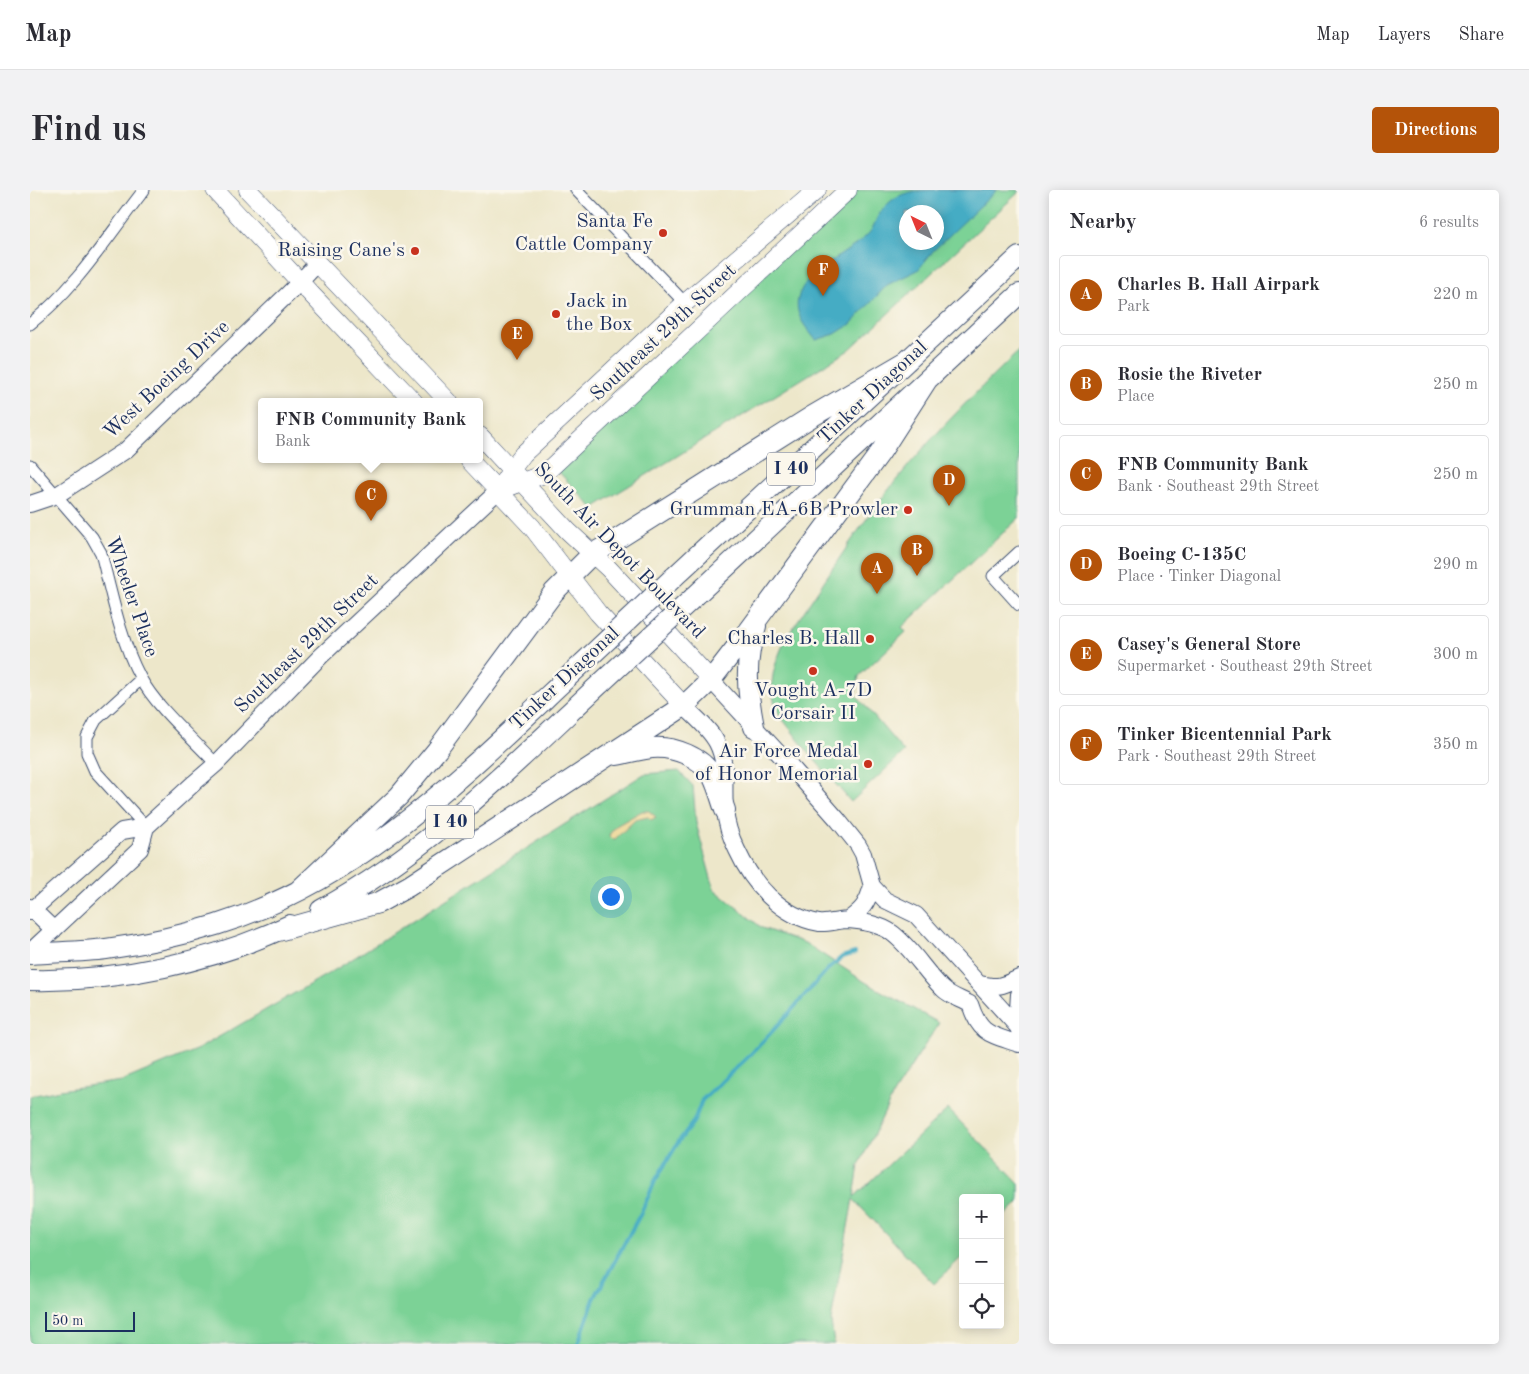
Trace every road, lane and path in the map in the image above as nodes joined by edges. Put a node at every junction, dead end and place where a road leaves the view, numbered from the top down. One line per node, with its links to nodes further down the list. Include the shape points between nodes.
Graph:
1 (144, 190): 12 (street, via 80,276)
2 (215, 190): 9 (main road)
3 (223, 190): 9 (main road, via 254,210)
4 (248, 190): 9 (main road)
5 (576, 190): 11 (street)
6 (817, 190): 11 (main road, Southeast 29th Street)
7 (848, 190): 20 (main road, Southeast 29th Street, via 544,474)
8 (1019, 257): 13 (highway, Tinker Diagonal / I 40)
9 (309, 272): 15 (main road); 16 (main road); 22 (main road, West Boeing Drive, via 126,450)
10 (1019, 294): 14 (highway, Tinker Diagonal / I 40)
11 (685, 302): 20 (main road, Southeast 29th Street, via 523,454)
12 (30, 324)
13 (907, 361): 25 (highway); 38 (highway, Tinker Diagonal / I 40, bridge, via 448,787 372,848)
14 (927, 380): 28 (highway, via 880,453); 42 (highway, Tinker Diagonal / I 40, bridge, via 466,809 355,892)
15 (411, 398)
16 (445, 398)
17 (483, 439): 20 (main road, South Air Depot Boulevard)
18 (472, 463): 21 (main road)
19 (30, 465): 22 (street, Wheeler Place)
20 (517, 476): 21 (main road, Southeast 29th Street); 25 (main road, South Air Depot Boulevard)
21 (498, 491): 26 (main road, via 532,527); 34 (main road, Southeast 29th Street, via 321,656)
22 (57, 495): 23 (main road, West Boeing Drive); 29 (street, Wheeler Place, via 92,537 100,553 130,656)
23 (30, 504)
24 (1019, 552): 27 (street, via 993,576)
25 (592, 554): 26 (highway); 30 (main road, South Air Depot Boulevard)
26 (569, 576): 31 (main road, via 598,613); 38 (highway, via 418,774)
27 (1019, 604)
28 (760, 616): 30 (highway); 32 (highway, via 748,664 748,693)
29 (141, 679): 34 (street, Wheeler Place); 36 (street, via 96,720 87,736 87,753 95,771)
30 (711, 680): 31 (highway); 32 (main road, South Air Depot Boulevard)
31 (684, 706): 33 (highway); 35 (main road, via 710,733 720,751 725,774)
32 (754, 727): 37 (main road, South Air Depot Boulevard, via 858,845 864,854)
33 (608, 757): 35 (highway, via 654,748 691,756 713,776); 42 (highway, via 378,903)
34 (216, 764): 36 (main road, Southeast 29th Street)
35 (725, 810): 40 (main road, via 736,849 760,889 797,916 819,923)
36 (146, 827): 39 (main road, via 122,831); 41 (main road, via 140,849)
37 (872, 886): 40 (main road, via 868,901); 46 (main road, via 885,900 916,915)
38 (298, 891): 43 (highway, Tinker Diagonal / I 40, via 236,918 140,944)
39 (31, 910): 41 (main road)
40 (848, 920): 49 (main road, via 872,924 891,932 944,991 970,1004 981,1028)
41 (54, 930): 43 (main road)
42 (278, 931): 45 (highway, Tinker Diagonal / I 40, via 213,953 142,971 82,979)
43 (30, 953)
44 (1019, 978): 46 (main road, via 1004,986)
45 (34, 980)
46 (980, 984): 48 (main road)
47 (1019, 994): 48 (main road)
48 (1018, 1028)
49 (1019, 1044)

